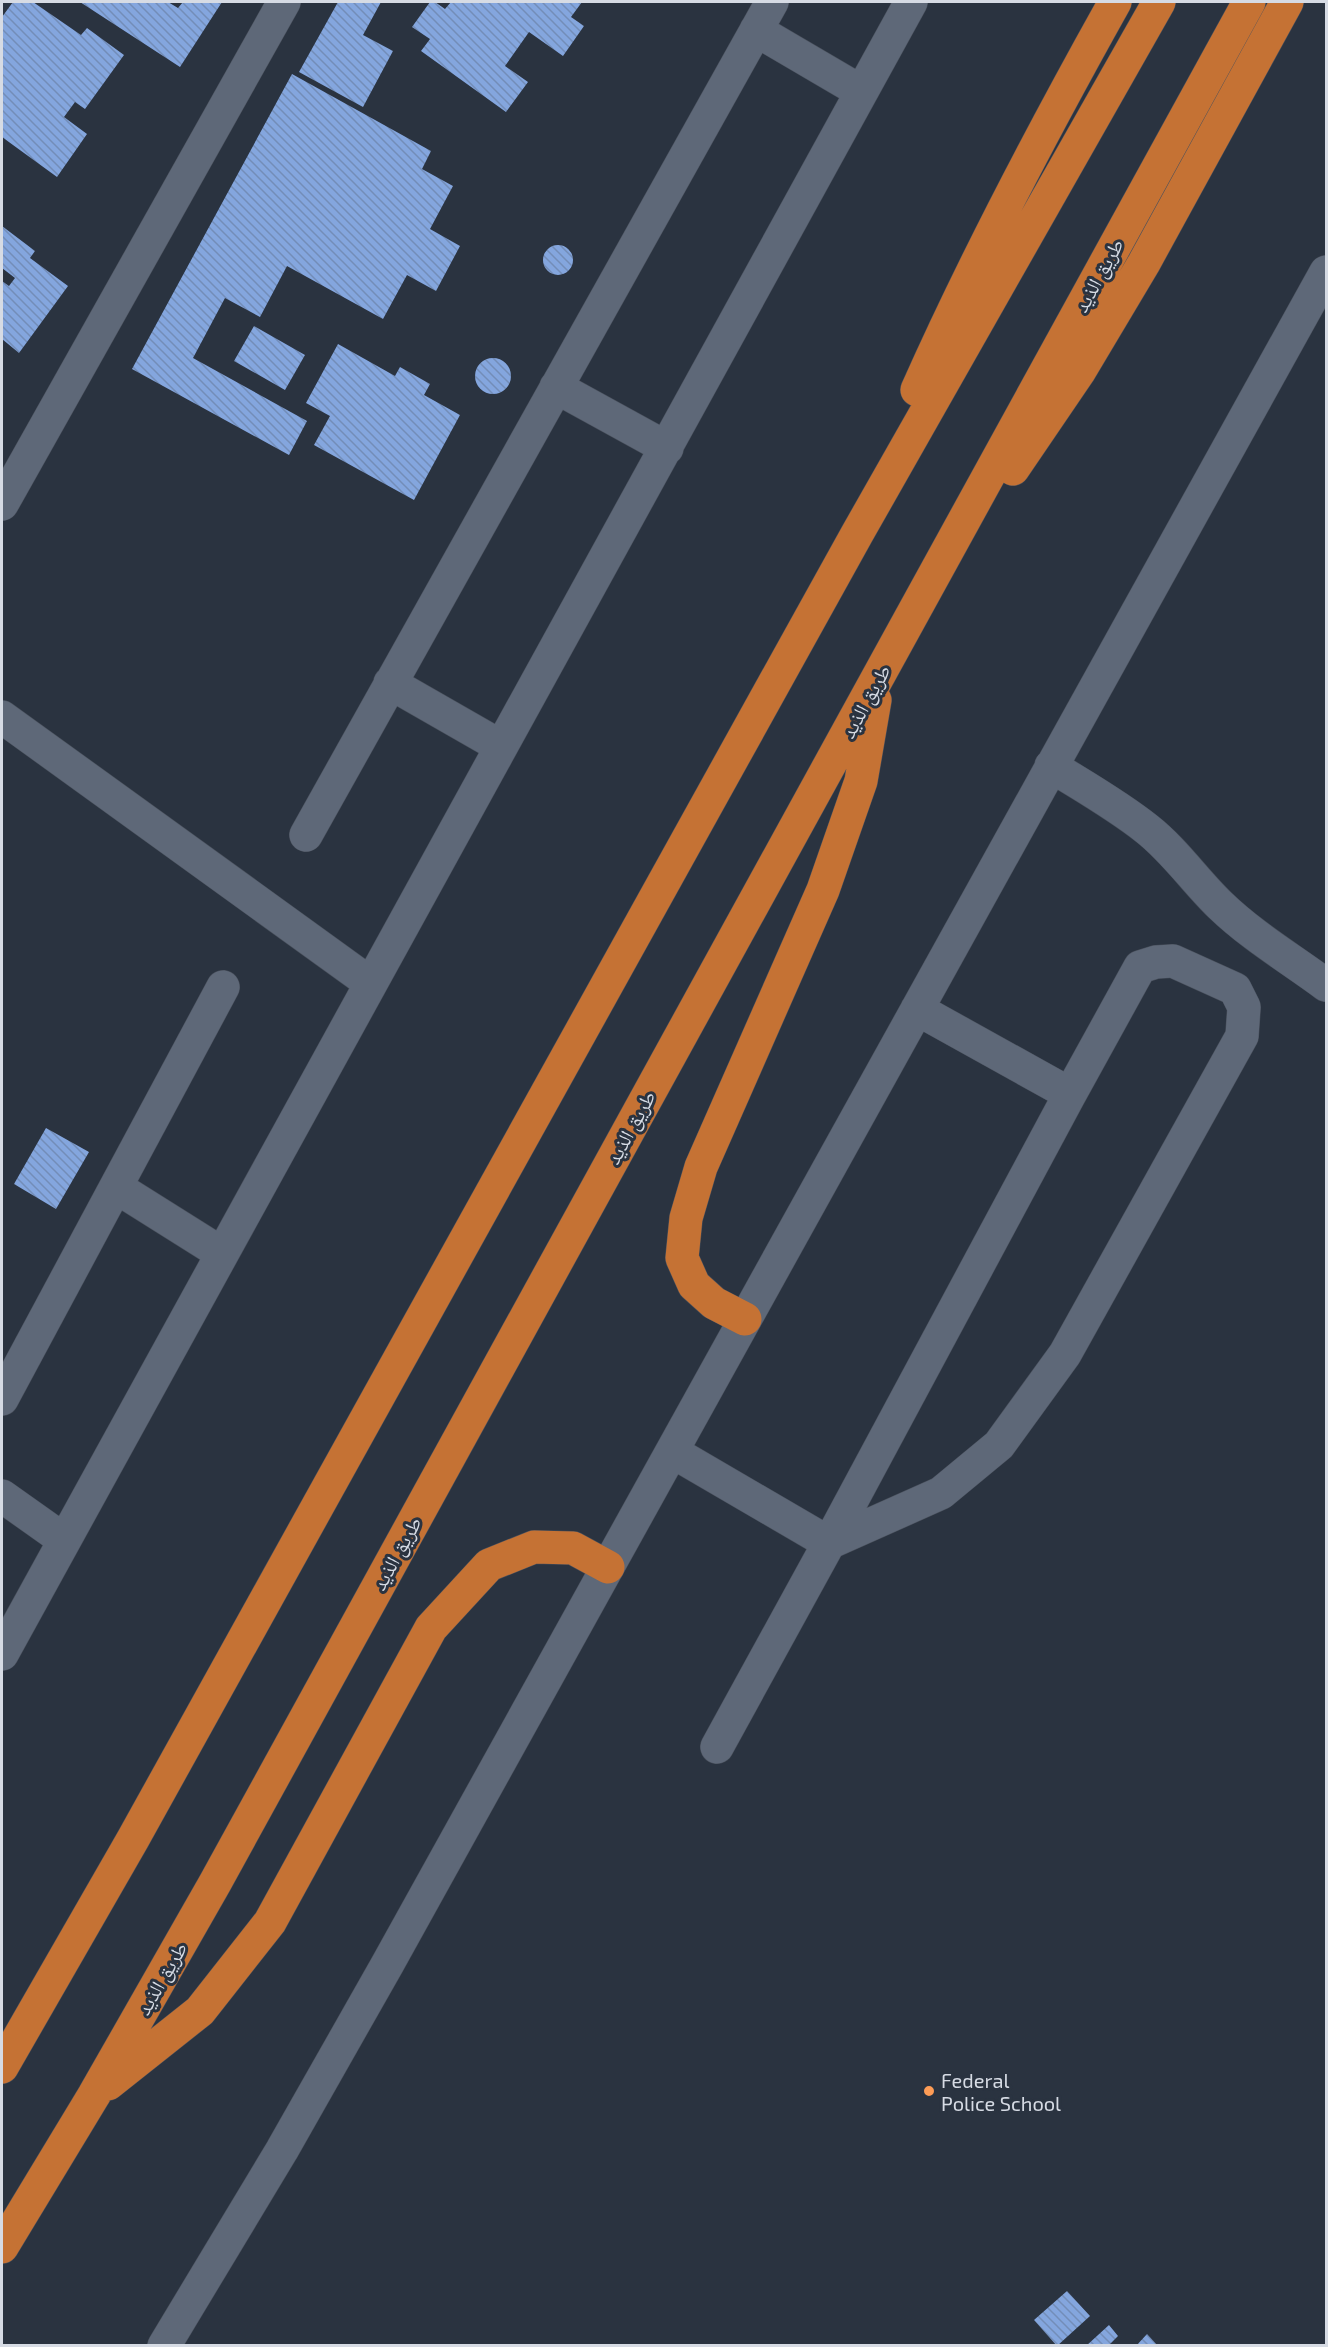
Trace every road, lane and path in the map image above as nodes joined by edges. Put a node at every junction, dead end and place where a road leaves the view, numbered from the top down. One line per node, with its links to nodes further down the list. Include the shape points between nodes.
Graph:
1 (284, 2): 13 (street)
2 (772, 2): 8 (street)
3 (911, 2): 9 (street)
4 (1115, 2): 14 (highway, via 967,282)
5 (1159, 2): 14 (highway)
6 (1249, 2): 15 (highway, طريق الذيد)
7 (1287, 2): 15 (highway, via 1144,263 1079,372)
8 (756, 30): 9 (street); 11 (street)
9 (860, 91): 12 (street)
10 (1326, 272): 20 (street)
11 (556, 387): 12 (street); 17 (street)
12 (667, 448): 19 (street)
13 (2, 504)
14 (857, 534): 38 (highway, via 133,1839)
15 (931, 579): 16 (highway, طريق الذيد)
16 (878, 676): 29 (highway, via 861,781 827,879 701,1167 686,1218 682,1258 694,1285 714,1303); 39 (highway, طريق الذيد, via 215,1883)
17 (390, 683): 19 (street); 21 (street)
18 (2, 717): 22 (street)
19 (500, 746): 22 (street)
20 (1051, 766): 23 (street, via 1147,829 1222,907); 25 (street)
21 (306, 835)
22 (370, 983): 28 (street)
23 (1326, 985)
24 (223, 987): 27 (street)
25 (917, 1009): 26 (street); 29 (street)
26 (1070, 1094): 34 (street); 34 (street, via 1140,967 1173,960 1235,989 1244,1007 1242,1036 1065,1354 999,1445 941,1493)
27 (116, 1187): 28 (street); 30 (street)
28 (221, 1253): 33 (street)
29 (745, 1319): 31 (street)
30 (2, 1399)
31 (673, 1452): 34 (street); 35 (street)
32 (2, 1496): 33 (street)
33 (64, 1540): 36 (street)
34 (829, 1543): 37 (street)
35 (608, 1567): 39 (highway, via 573,1548 534,1547 489,1565 431,1628 270,1922 200,2011); 41 (street, via 382,1975)
36 (2, 1654)
37 (717, 1747)
38 (2, 2067)
39 (94, 2095): 40 (highway, طريق الذيد)
40 (2, 2247)
41 (164, 2346)

